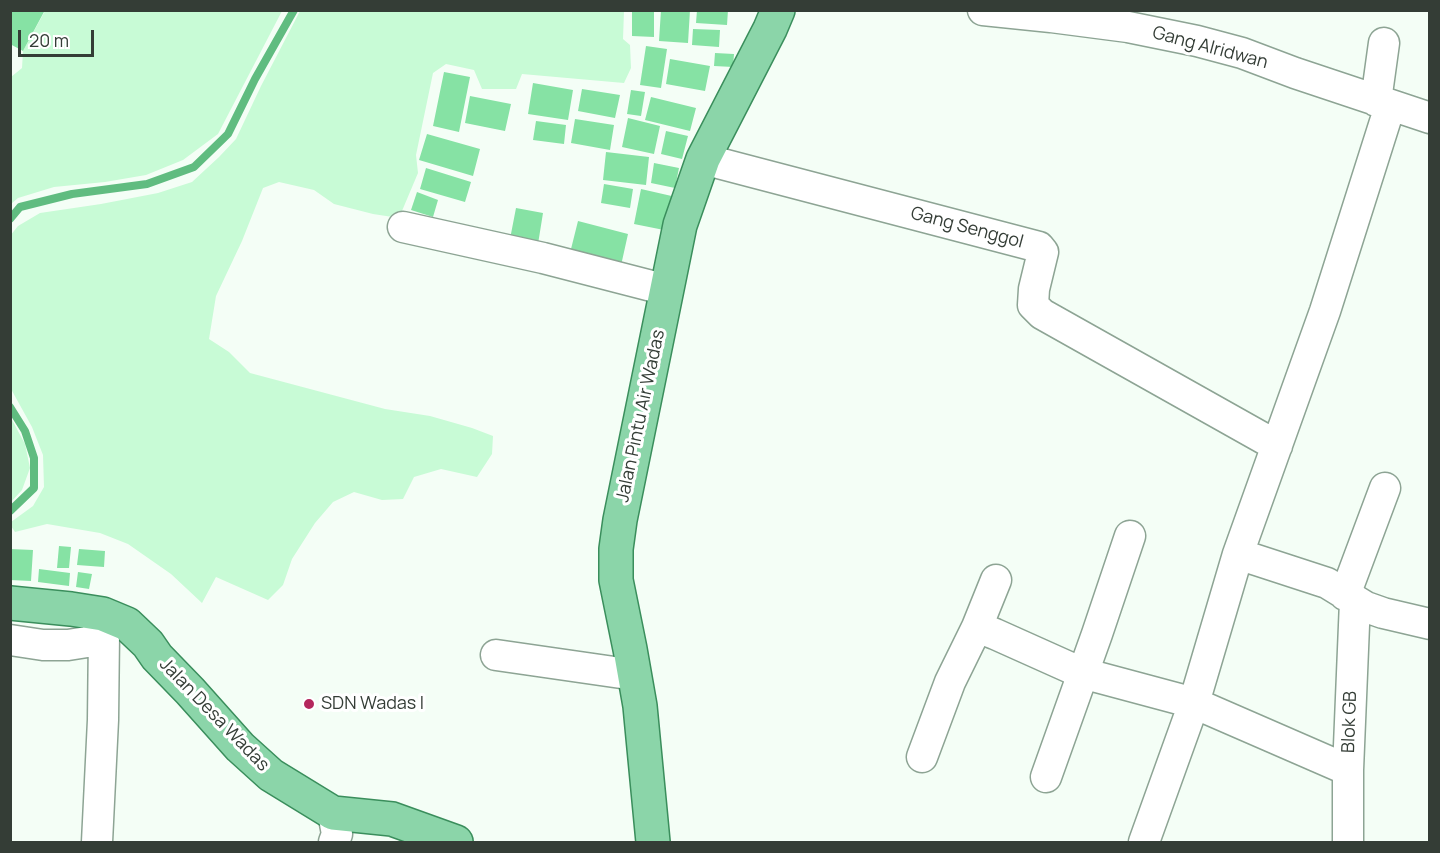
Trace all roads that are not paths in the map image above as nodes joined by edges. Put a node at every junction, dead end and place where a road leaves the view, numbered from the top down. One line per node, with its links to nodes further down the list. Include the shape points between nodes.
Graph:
1 (778, 10): 6 (main road, Jalan Pintu Air Wadas)
2 (983, 10): 4 (street, Gang Alridwan, via 1128,27 1197,41 1242,52)
3 (1384, 43): 4 (street)
4 (1383, 103): 5 (street, Gang Alridwan); 9 (street, via 1325,311)
5 (1430, 118)
6 (703, 159): 8 (main road, Jalan Pintu Air Wadas, via 680,225); 9 (street, Gang Senggol, via 1039,247 1043,252 1033,305 1042,314)
7 (403, 227): 8 (street)
8 (667, 290): 22 (main road, Jalan Pintu Air Wadas, via 616,549 616,580)
9 (1277, 446): 12 (street)
10 (1385, 488): 14 (street, Blok GB)
11 (1130, 536): 21 (street)
12 (1238, 554): 14 (street, via 1327,583); 23 (street)
13 (996, 580): 18 (street)
14 (1350, 598): 17 (street, via 1383,613); 25 (street, Blok GB)
15 (10, 603): 16 (main road, Jalan Desa Wadas, via 71,609)
16 (103, 624): 19 (street, via 87,642 44,645); 27 (main road, Jalan Desa Wadas, via 127,624 240,747); 28 (street)
17 (1430, 624)
18 (977, 627): 21 (street); 24 (street, via 950,682)
19 (10, 640)
20 (496, 655): 22 (street)
21 (1082, 673): 23 (street); 26 (street)
22 (635, 675): 30 (main road, Jalan Pintu Air Wadas)
23 (1194, 703): 25 (street); 31 (street)
24 (922, 757)
25 (1348, 770): 32 (street, Blok GB)
26 (1046, 777)
27 (333, 828): 29 (main road, Jalan Desa Wadas, via 392,819)
28 (97, 843)
29 (456, 843)
30 (653, 843)
31 (1144, 843)
32 (1348, 843)

